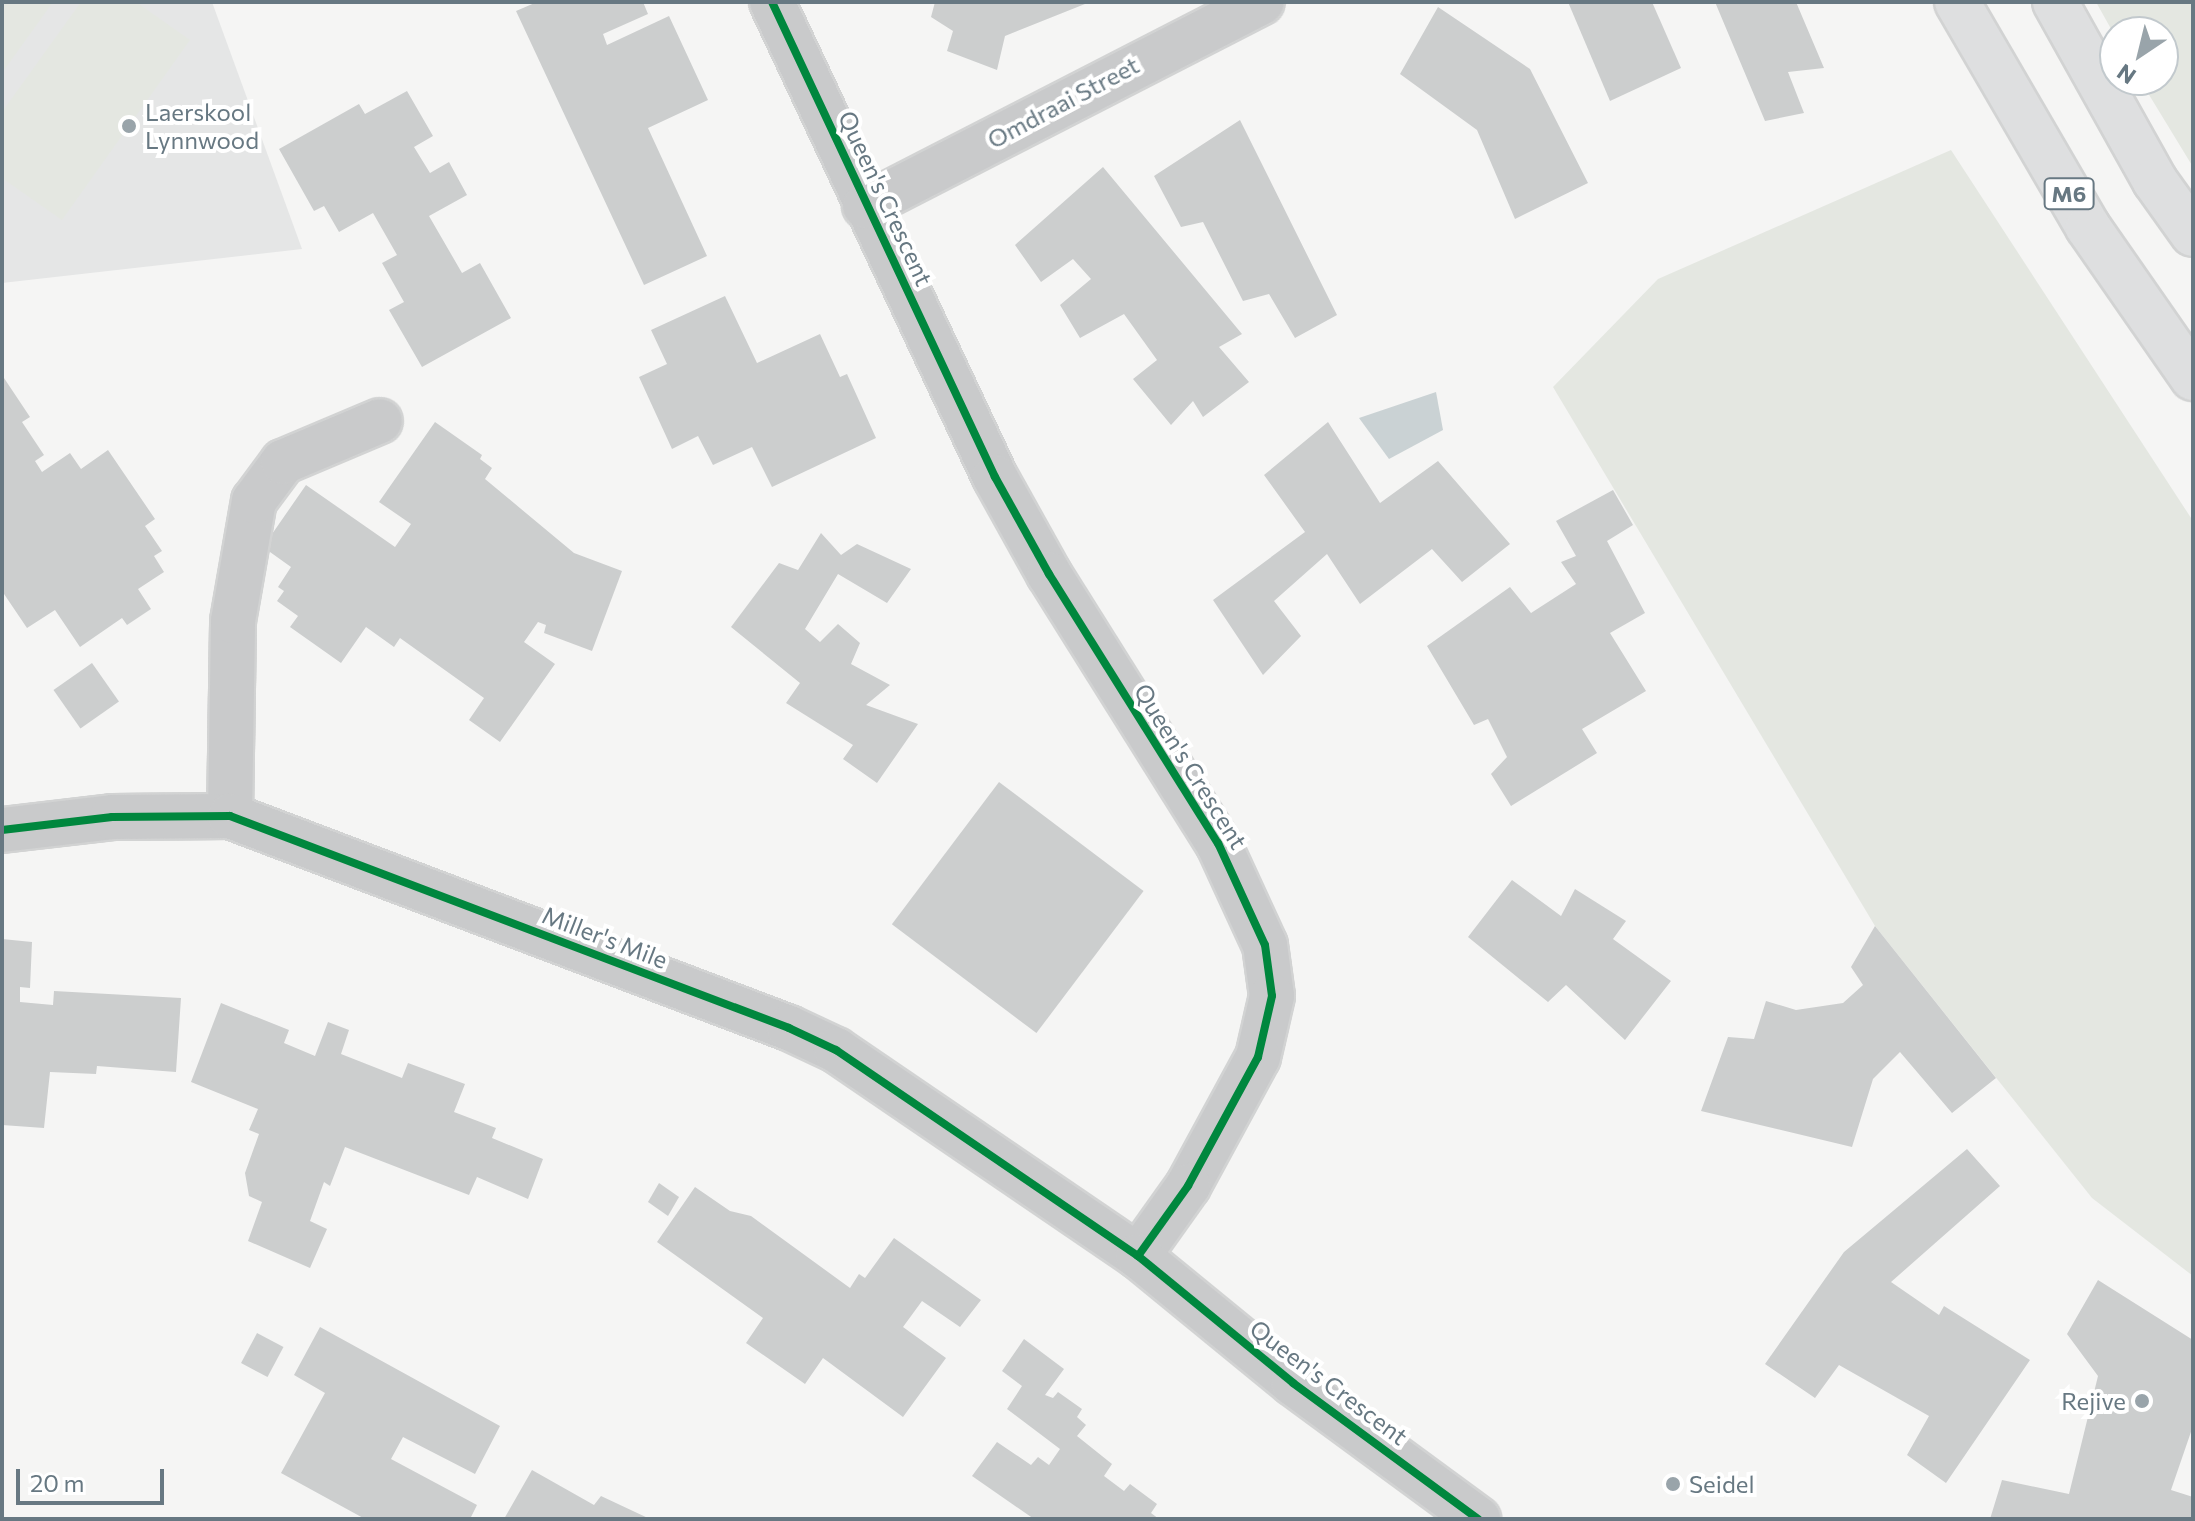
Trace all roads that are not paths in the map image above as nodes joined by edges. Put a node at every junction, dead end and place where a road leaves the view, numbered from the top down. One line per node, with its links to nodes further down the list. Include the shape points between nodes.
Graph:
1 (772, 2): 5 (street, Queen's Crescent)
2 (1262, 2): 5 (street, Omdraai Street)
3 (1957, 2): 7 (main road, M6, via 2088,227)
4 (2055, 2): 6 (main road, via 2155,181)
5 (865, 206): 11 (street, Queen's Crescent, via 995,477 1049,574 1218,843 1265,945 1272,996 1258,1057 1188,1186)
6 (2193, 234)
7 (2193, 378)
8 (380, 421): 9 (street, via 283,462 254,501 233,621)
9 (230, 816): 10 (street, Miller's Mile, via 112,817); 11 (street, Miller's Mile, via 836,1050)
10 (2, 830)
11 (1138, 1256): 12 (street, Queen's Crescent, via 1293,1383)
12 (1478, 1519)

